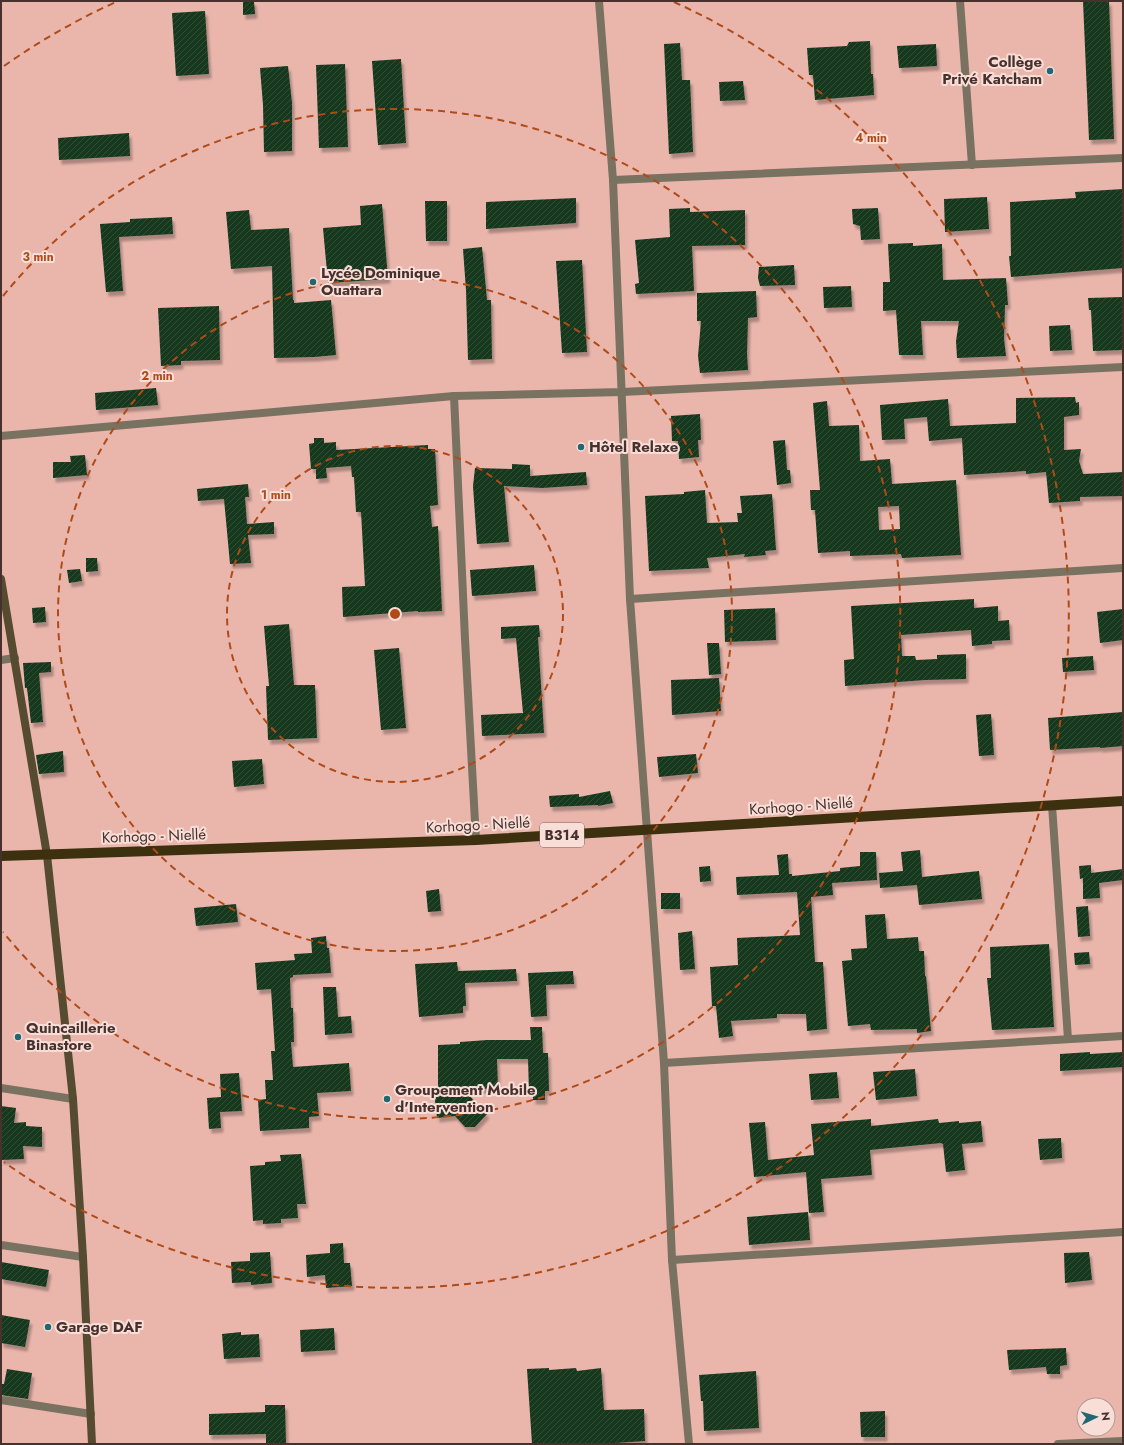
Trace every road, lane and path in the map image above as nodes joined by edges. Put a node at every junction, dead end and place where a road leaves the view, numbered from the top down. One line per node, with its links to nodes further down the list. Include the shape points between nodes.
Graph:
1 (599, 1): 5 (street)
2 (960, 1): 4 (street)
3 (1123, 158): 4 (street)
4 (972, 165): 5 (street)
5 (613, 180): 7 (street)
6 (1123, 367): 7 (street)
7 (622, 392): 8 (street); 12 (street)
8 (454, 396): 9 (street); 18 (street)
9 (1, 436)
10 (1123, 568): 12 (street)
11 (1, 579): 13 (street)
12 (630, 599): 17 (street)
13 (15, 658): 14 (street); 19 (street)
14 (1, 660)
15 (1123, 801): 16 (main road, Korhogo - Niellé / B314)
16 (1052, 806): 17 (main road, Korhogo - Niellé / B314); 22 (street)
17 (646, 831): 18 (main road, Korhogo - Niellé / B314); 23 (street)
18 (476, 840): 19 (main road, Korhogo - Niellé / B314)
19 (47, 855): 20 (main road, Korhogo - Niellé / B314); 25 (street)
20 (1, 856)
21 (1123, 1036): 22 (street)
22 (1068, 1039): 23 (street)
23 (664, 1063): 29 (street)
24 (1, 1088): 25 (street)
25 (73, 1099): 28 (street)
26 (1123, 1232): 29 (street)
27 (1, 1245): 28 (street)
28 (83, 1257): 31 (street)
29 (672, 1260): 34 (street)
30 (1, 1400): 31 (street)
31 (91, 1414): 33 (street)
32 (1123, 1441): 35 (street)
33 (92, 1444)
34 (689, 1444)
35 (1058, 1444)

